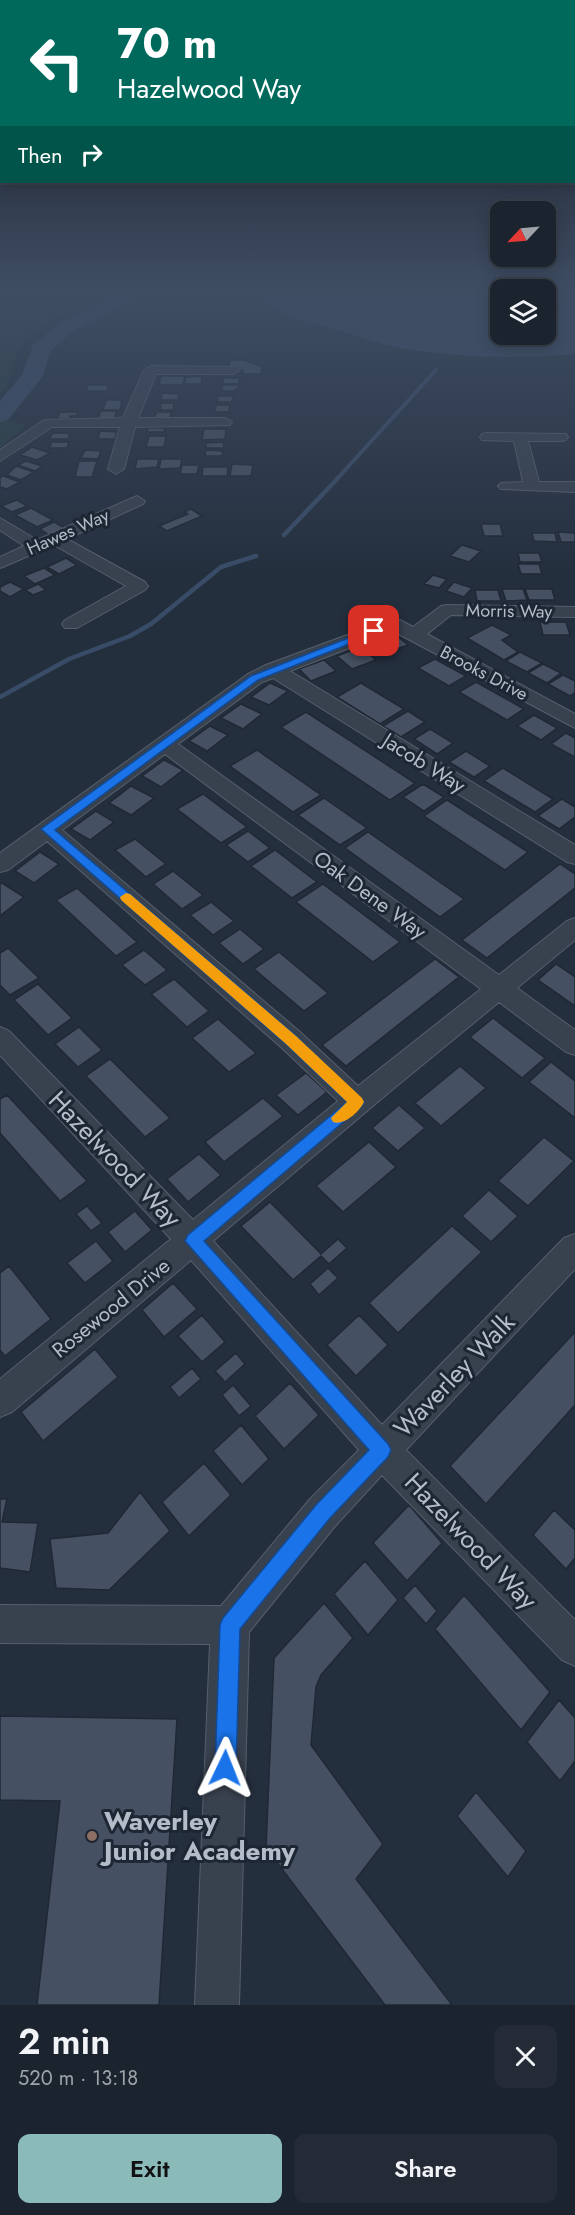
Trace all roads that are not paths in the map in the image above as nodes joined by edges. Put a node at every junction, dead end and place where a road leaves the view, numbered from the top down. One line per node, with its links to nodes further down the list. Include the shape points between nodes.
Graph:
1 (144, 387): 2 (street)
2 (129, 422): 3 (street); 7 (street, via 49,423); 8 (street)
3 (225, 422)
4 (487, 437): 5 (street)
5 (520, 437): 6 (street); 10 (street)
6 (561, 437)
7 (0, 457)
8 (116, 470)
9 (506, 486): 10 (street)
10 (532, 486): 11 (street)
11 (575, 487)
12 (137, 501): 14 (street, Hawes Way)
13 (0, 523): 15 (street)
14 (54, 538): 15 (street, Hawes Way); 18 (street, via 139,586)
15 (35, 546): 16 (street, Hawes Way)
16 (0, 563)
17 (575, 612): 19 (street, Morris Way, via 447,610)
18 (71, 624)
19 (414, 635): 20 (street, Brooks Drive, via 393,624); 21 (street, Brooks Drive)
20 (273, 669): 22 (street, via 255,678); 24 (street, Jacob Way)
21 (575, 722)
22 (166, 745): 23 (street); 27 (street, Oak Dene Way)
23 (47, 829): 25 (street); 30 (street)
24 (575, 856)
25 (0, 864)
26 (575, 927): 27 (street, Rosewood Drive)
27 (501, 989): 29 (street, Oak Dene Way); 30 (street, Rosewood Drive)
28 (0, 1038): 31 (street, Hazelwood Way)
29 (575, 1044)
30 (357, 1102): 31 (street, Rosewood Drive)
31 (193, 1241): 33 (street, Rosewood Drive); 34 (street, Hazelwood Way)
32 (575, 1248): 34 (street, Waverley Walk)
33 (0, 1400)
34 (382, 1450): 36 (street, Waverley Walk, via 323,1512); 37 (street, Hazelwood Way)
35 (0, 1624): 36 (street)
36 (230, 1625): 38 (street)
37 (575, 1647)
38 (217, 2005)

